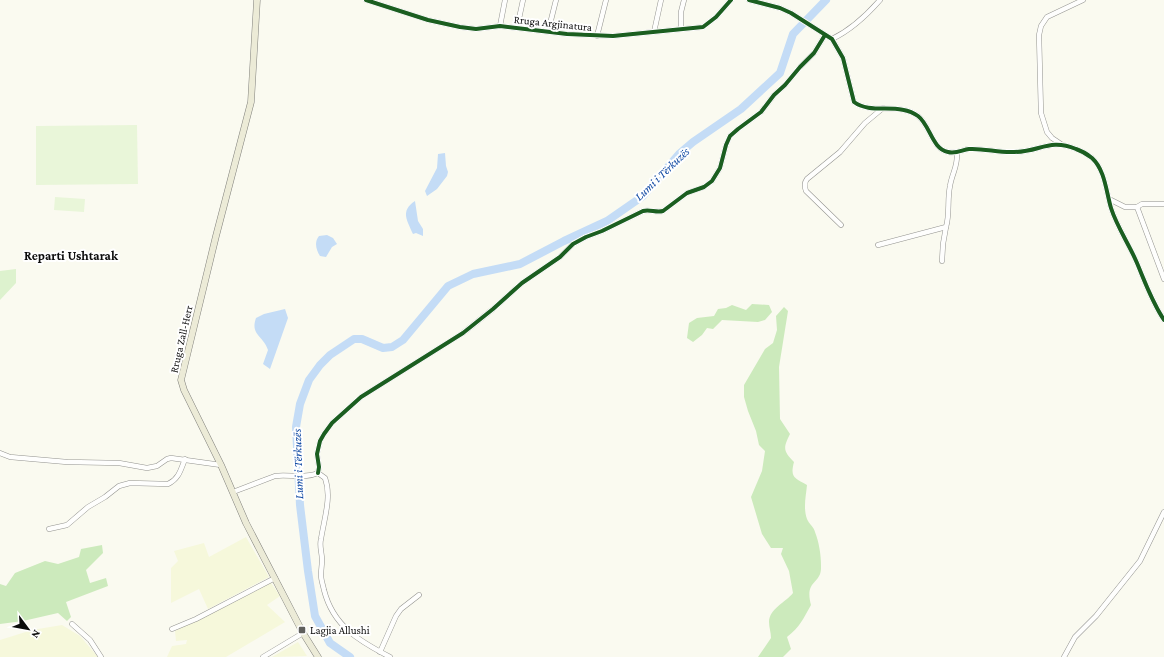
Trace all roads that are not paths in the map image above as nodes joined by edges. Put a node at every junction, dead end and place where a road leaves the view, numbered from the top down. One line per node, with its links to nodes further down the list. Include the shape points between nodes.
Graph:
1 (257, 0): 37 (main road, Rruga Zall-Herr, via 251,102 181,380)
2 (366, 0): 13 (street, Rruga Argjinatura, via 446,24 469,28)
3 (505, 0): 13 (street)
4 (523, 0): 14 (street)
5 (556, 0): 16 (street)
6 (606, 0): 19 (street)
7 (661, 0): 17 (street)
8 (684, 0): 15 (street)
9 (731, 0): 15 (street, Rruga Argjinatura, via 707,25)
10 (749, 0): 18 (street, via 780,8)
11 (880, 0): 20 (street, via 855,25)
12 (1083, 0): 22 (street, via 1047,17 1040,31 1040,102)
13 (500, 26): 14 (street, Rruga Argjinatura)
14 (517, 28): 16 (street, Rruga Argjinatura)
15 (681, 28): 17 (street, Rruga Argjinatura)
16 (545, 31): 19 (street, Rruga Argjinatura)
17 (654, 32): 19 (street, Rruga Argjinatura)
18 (825, 35): 20 (street); 38 (street, via 814,53 774,95 762,112 730,136 720,168 708,184 687,192 663,211 643,211 579,241 522,283 463,333 361,397 332,423 320,441 317,454)
19 (597, 36)
20 (832, 39): 21 (street, via 843,58 854,102 862,106)
21 (883, 108): 25 (street, via 903,110 917,116 942,150); 29 (street, via 865,122 840,152 805,183 806,191)
22 (1047, 132): 23 (street); 24 (street)
23 (1061, 144): 24 (street); 26 (street, via 1084,152 1095,162)
24 (1047, 145): 25 (street, via 1016,152)
25 (957, 152): 30 (street, via 956,167 949,188 949,215)
26 (1109, 199): 28 (street, via 1125,206); 34 (street, via 1116,222)
27 (1164, 204): 28 (street, via 1142,204)
28 (1137, 207): 33 (street)
29 (841, 225)
30 (946, 227): 31 (street); 32 (street)
31 (878, 245)
32 (942, 261)
33 (1164, 279)
34 (1164, 320)
35 (0, 454): 36 (street, via 49,461 119,463 147,468 171,458)
36 (186, 459): 37 (street); 41 (street, via 179,475 172,482 124,484 88,507 67,525)
37 (221, 464): 39 (main road, Rruga Zall-Herr)
38 (318, 473): 39 (street, via 307,476 275,476); 47 (street, via 325,478 328,492 320,545 321,576 326,601 347,631)
39 (232, 492): 42 (main road, Rruga Zall-Herr)
40 (1164, 512): 52 (street, via 1140,561 1096,616 1075,637)
41 (49, 529)
42 (275, 578): 45 (street); 46 (main road, Rruga Zall-Herr)
43 (419, 595): 47 (street, via 398,612)
44 (72, 624): 48 (street, via 90,640)
45 (172, 629)
46 (303, 633): 49 (street); 50 (main road, Rruga Zall-Herr)
47 (380, 652): 51 (street)
48 (101, 657)
49 (263, 657)
50 (318, 657)
51 (390, 657)
52 (1064, 657)

